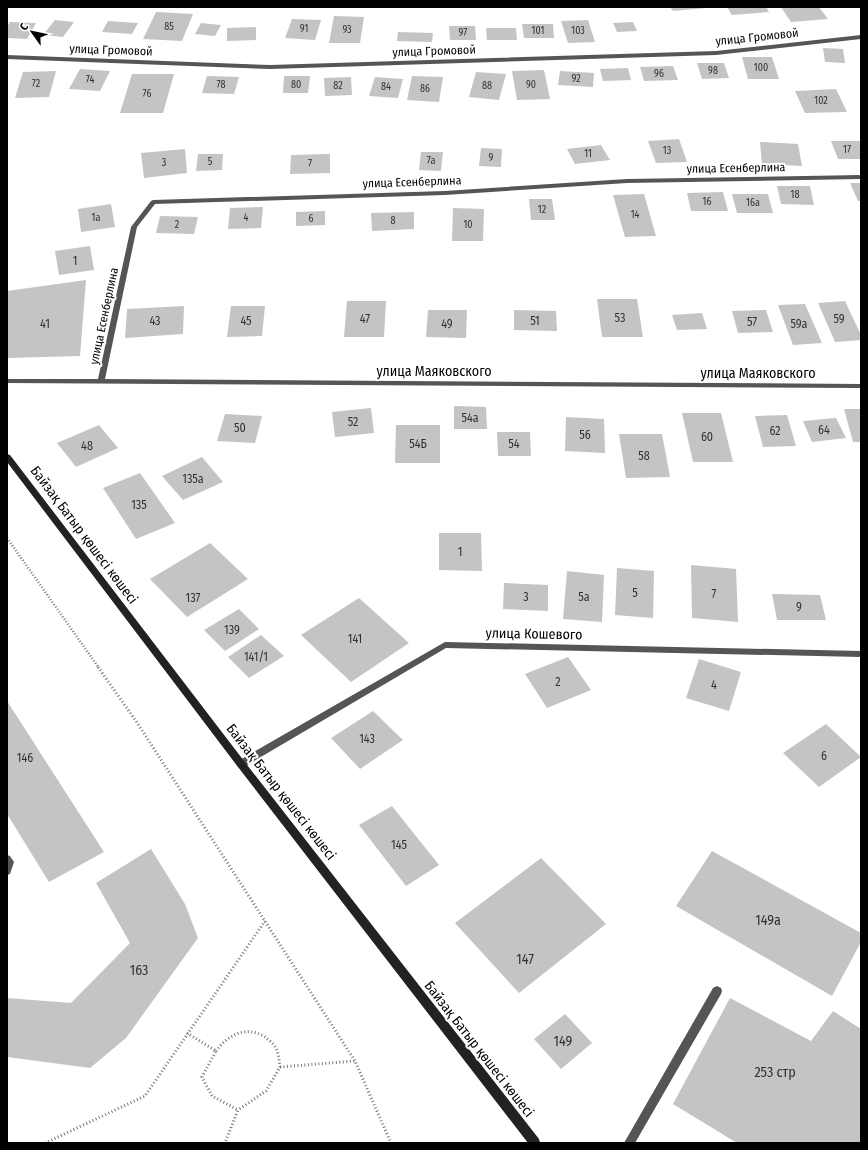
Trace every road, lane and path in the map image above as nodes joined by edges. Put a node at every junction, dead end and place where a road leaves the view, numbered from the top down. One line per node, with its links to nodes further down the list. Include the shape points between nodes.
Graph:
1 (861, 37): 2 (street, улица Громовой, via 716,53 270,67)
2 (7, 57)
3 (861, 177): 5 (street, улица Есенберлина, via 627,181 445,193 153,202 134,227)
4 (7, 381): 5 (street, улица Маяковского)
5 (101, 382): 6 (street, улица Маяковского)
6 (861, 386)
7 (7, 457): 10 (main road, Байзақ Батыр қөшесі көшесі)
8 (7, 538): 13 (path, via 138,724)
9 (860, 655): 10 (street, улица Кошевого, via 445,645)
10 (241, 764): 23 (main road, Байзақ Батыр қөшесі көшесі)
11 (7, 859): 12 (street)
12 (7, 871)
13 (265, 921): 15 (path); 17 (path)
14 (717, 991): 24 (street)
15 (186, 1033): 16 (path); 20 (path, via 145,1096)
16 (216, 1051): 18 (path, via 221,1042 235,1032 257,1032 275,1046); 19 (path, via 202,1077 212,1096)
17 (355, 1061): 18 (path); 22 (path)
18 (280, 1067): 19 (path, via 266,1091)
19 (238, 1110): 21 (path)
20 (45, 1143)
21 (225, 1143)
22 (390, 1143)
23 (535, 1143)
24 (629, 1143)

